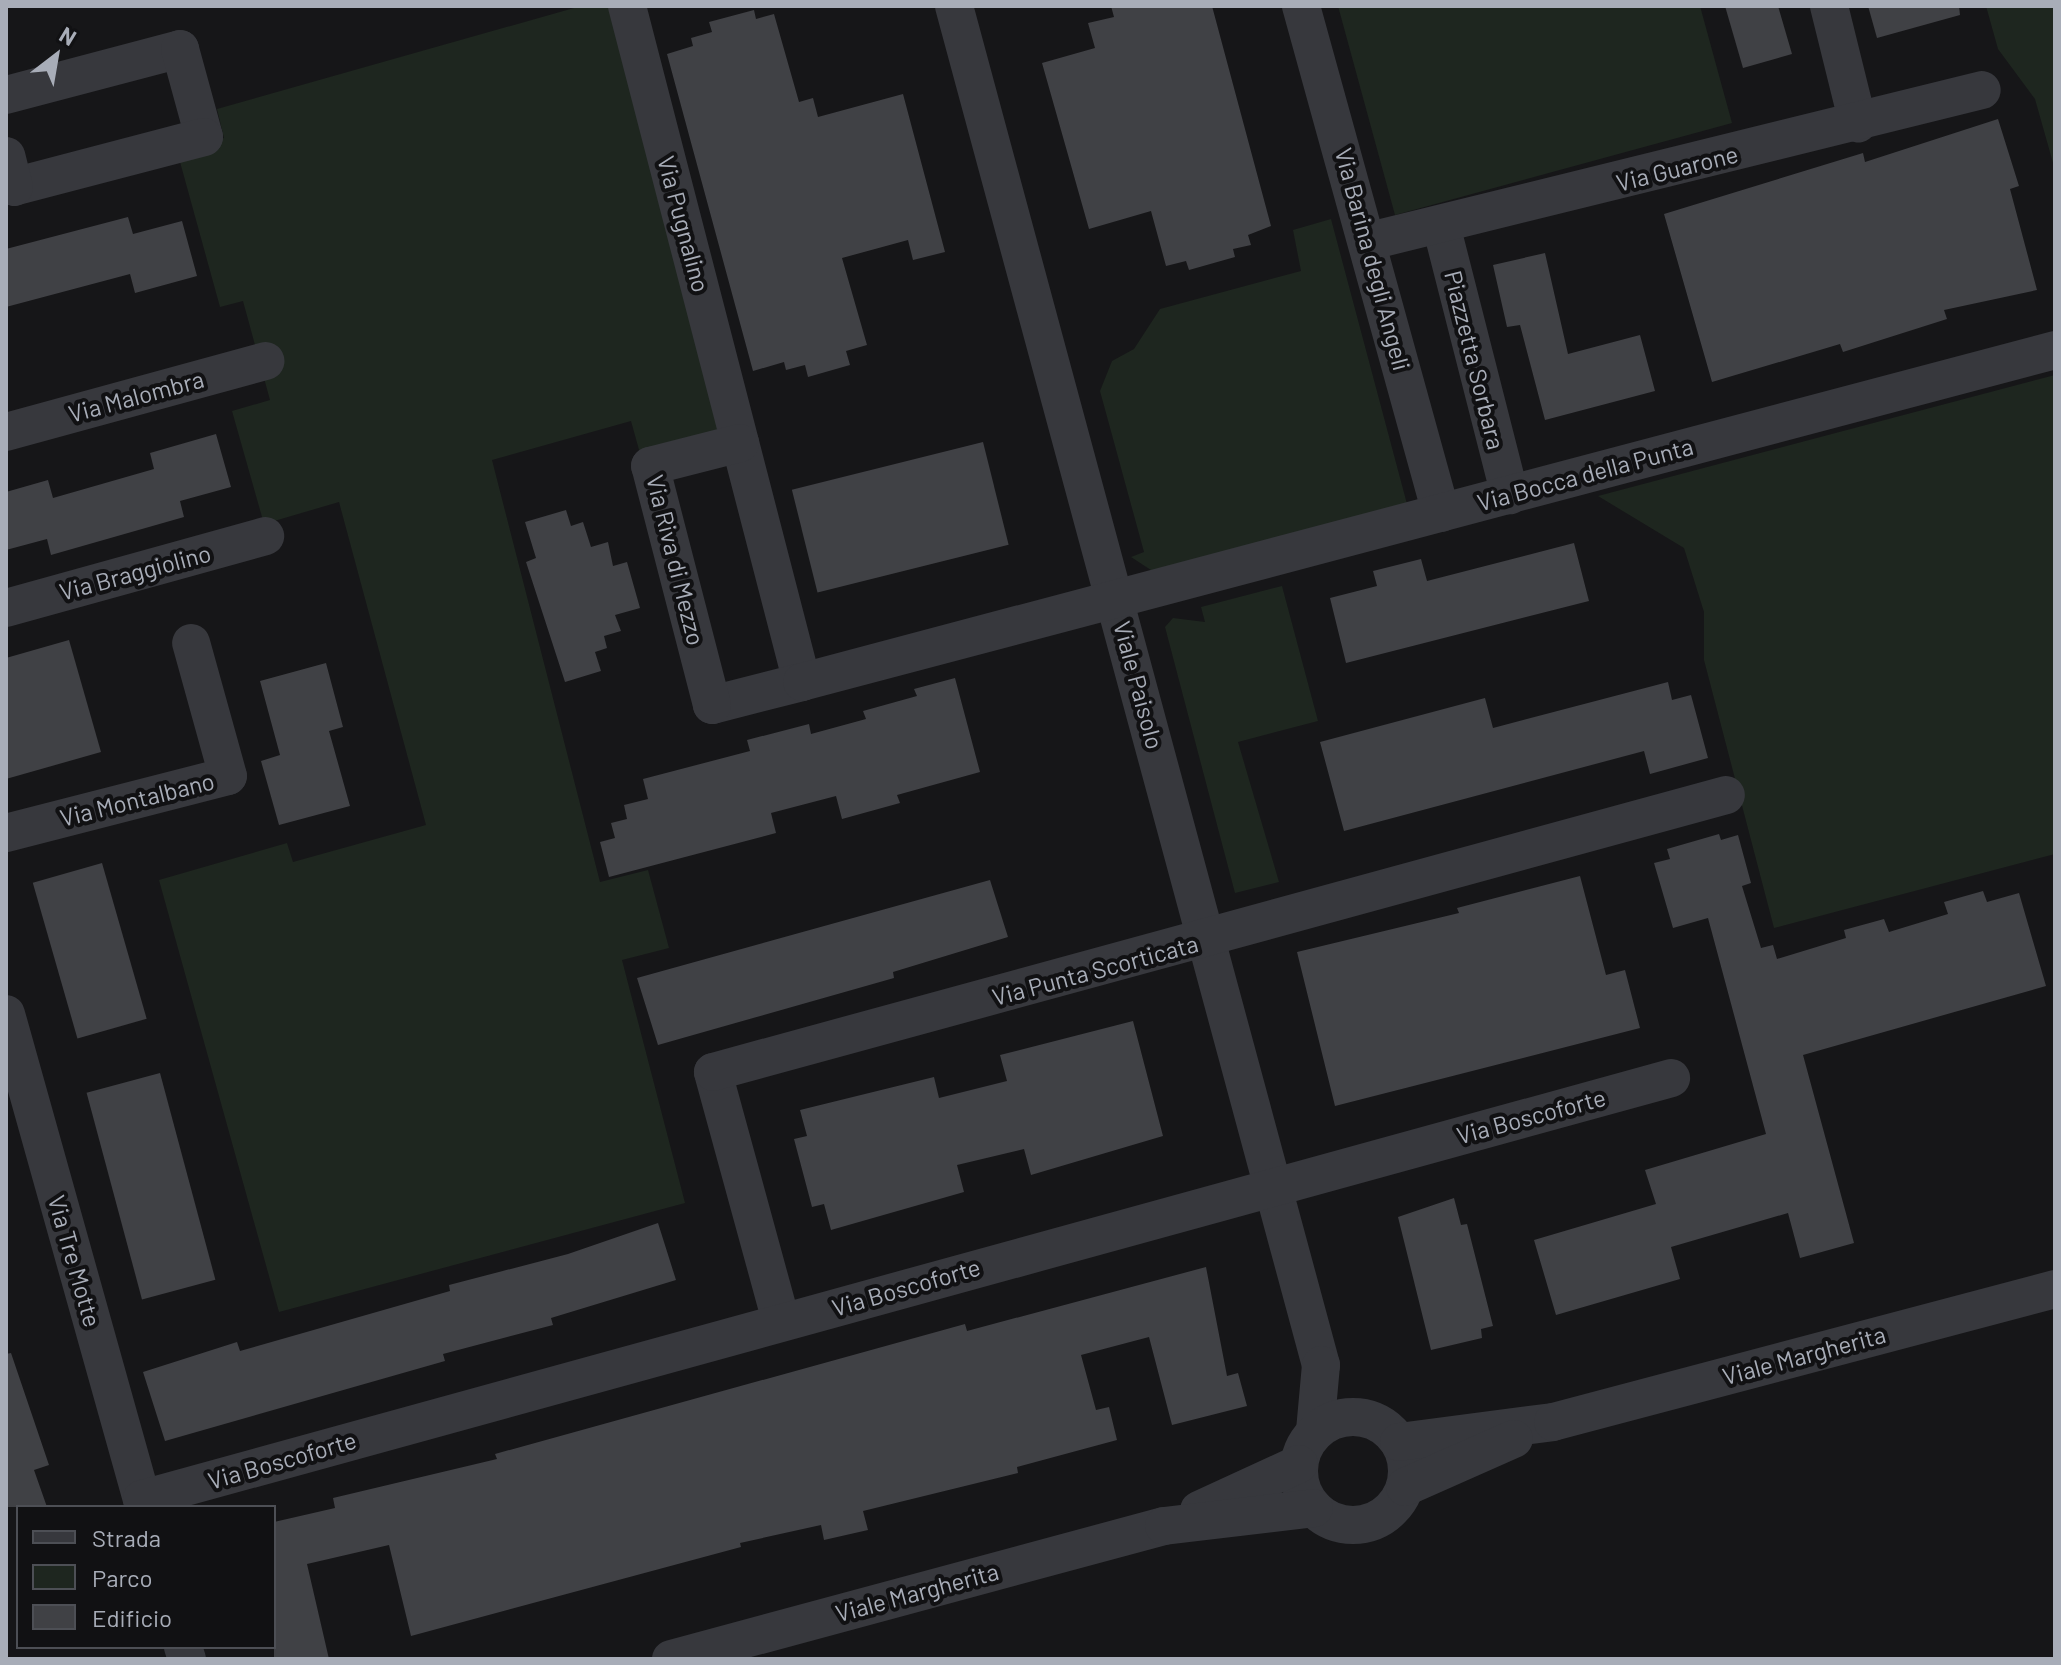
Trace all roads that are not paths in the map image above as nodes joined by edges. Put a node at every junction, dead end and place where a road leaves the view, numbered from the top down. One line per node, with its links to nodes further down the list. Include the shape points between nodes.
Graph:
1 (627, 6): 14 (street, Via Pugnalino)
2 (954, 6): 18 (street, Viale Paisolo)
3 (1301, 6): 10 (street, Via Barina degli Angeli)
4 (1829, 6): 7 (street)
5 (1982, 90): 7 (street, Via Guarone)
6 (6, 95): 8 (street, via 180,49 204,137 14,187)
7 (1858, 123): 9 (street, Via Guarone)
8 (6, 156)
9 (1441, 225): 10 (street, Via Guarone); 15 (street, Piazzetta Sorbara)
10 (1370, 241): 16 (street, Via Barina degli Angeli)
11 (2055, 350): 15 (street, Via Bocca della Punta)
12 (265, 361): 13 (street, Via Malombra)
13 (6, 432)
14 (740, 443): 21 (street); 21 (street, Via Riva di Mezzo, via 650,466 704,675 712,705)
15 (1510, 495): 16 (street, Via Bocca della Punta)
16 (1441, 513): 18 (street, Via Bocca della Punta)
17 (265, 536): 19 (street, Via Braggiolino)
18 (1116, 600): 21 (street, Via Riva di Mezzo); 24 (street, Viale Paisolo)
19 (6, 608)
20 (191, 643): 23 (street, Via Montalbano, via 228,776)
21 (802, 682)
22 (1726, 795): 24 (street, Via Punta Scorticata)
23 (6, 833)
24 (1208, 939): 27 (street, Viale Paisolo); 29 (street, Via Punta Scorticata, via 713,1072)
25 (6, 1014): 36 (street, Via Tre Motte)
26 (1671, 1078): 27 (street, Via Boscoforte)
27 (1273, 1185): 29 (street, Via Boscoforte); 30 (street, Viale Paisolo)
28 (2055, 1289): 32 (street, Viale Margherita)
29 (781, 1321): 36 (street, Via Boscoforte)
30 (1321, 1365): 31 (street, Viale Paisolo); 34 (street, Viale Paisolo)
31 (1368, 1418): 33 (street); 34 (street, Viale Margherita, via 1340,1419)
32 (1553, 1422): 33 (street, Viale Margherita); 35 (street, Viale Margherita)
33 (1399, 1442): 35 (street, via 1408,1470)
34 (1307, 1448): 37 (street, via 1300,1482); 38 (street, Viale Margherita)
35 (1405, 1487): 37 (street, Viale Margherita, via 1391,1509 1369,1522 1335,1522)
36 (143, 1503)
37 (1314, 1508): 38 (street, Viale Margherita)
38 (1164, 1526): 39 (street, Viale Margherita)
39 (671, 1659)

